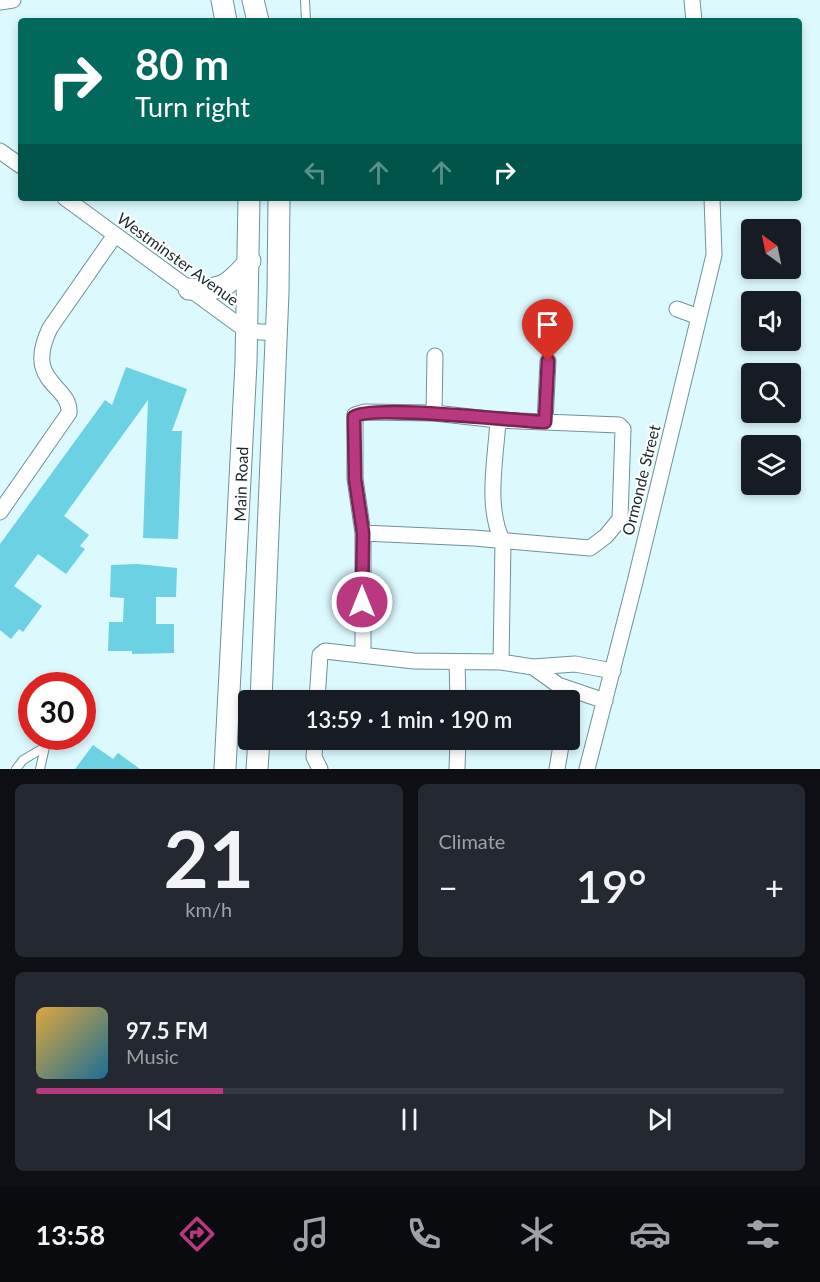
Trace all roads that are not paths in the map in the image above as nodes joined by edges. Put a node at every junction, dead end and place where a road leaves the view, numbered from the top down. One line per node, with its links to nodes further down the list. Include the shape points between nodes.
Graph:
1 (13, 0): 6 (street)
2 (222, 0): 7 (main road)
3 (252, 0): 8 (main road)
4 (304, 0): 9 (lane)
5 (692, 0): 10 (street)
6 (0, 2)
7 (225, 18)
8 (257, 18)
9 (306, 18)
10 (694, 18)
11 (0, 151): 12 (street)
12 (18, 164)
13 (68, 201): 17 (street, Westminster Avenue)
14 (249, 201): 18 (main road, Main Road)
15 (279, 201): 23 (main road, Main Road)
16 (712, 201): 21 (street, Ormonde Street, via 714,255)
17 (115, 235): 19 (street, Westminster Avenue); 29 (street, via 43,343 42,362 47,377 64,398 69,413)
18 (250, 261): 19 (main road, via 223,288); 22 (main road, Main Road)
19 (189, 289): 22 (street, Westminster Avenue)
20 (677, 309): 21 (street)
21 (699, 317): 36 (street, Ormonde Street)
22 (247, 331): 23 (street); 47 (main road, Main Road)
23 (277, 333): 37 (main road, Main Road)
24 (435, 356): 26 (street)
25 (548, 361): 28 (street)
26 (434, 413): 27 (street); 30 (street, via 365,412 354,417 355,479)
27 (498, 420): 28 (street); 31 (street, via 494,519)
28 (545, 422): 31 (street, via 622,427 620,519 590,548)
29 (0, 512)
30 (363, 533): 31 (street); 32 (street)
31 (503, 542): 34 (street)
32 (363, 654): 33 (street); 38 (street, via 320,653)
33 (457, 662): 34 (street); 39 (street)
34 (501, 662): 35 (street)
35 (533, 667): 36 (street, via 575,664); 40 (street, via 558,684)
36 (613, 671): 40 (street, Ormonde Street)
37 (261, 690)
38 (318, 690)
39 (458, 690)
40 (605, 701): 52 (street, Ormonde Street)
41 (258, 750): 48 (main road)
42 (314, 750): 49 (street)
43 (458, 750): 50 (street)
44 (560, 750): 51 (street)
45 (16, 769): 46 (lane, via 23,759 45,747)
46 (40, 769)
47 (225, 769)
48 (257, 769)
49 (320, 769)
50 (457, 769)
51 (557, 769)
52 (587, 769)

